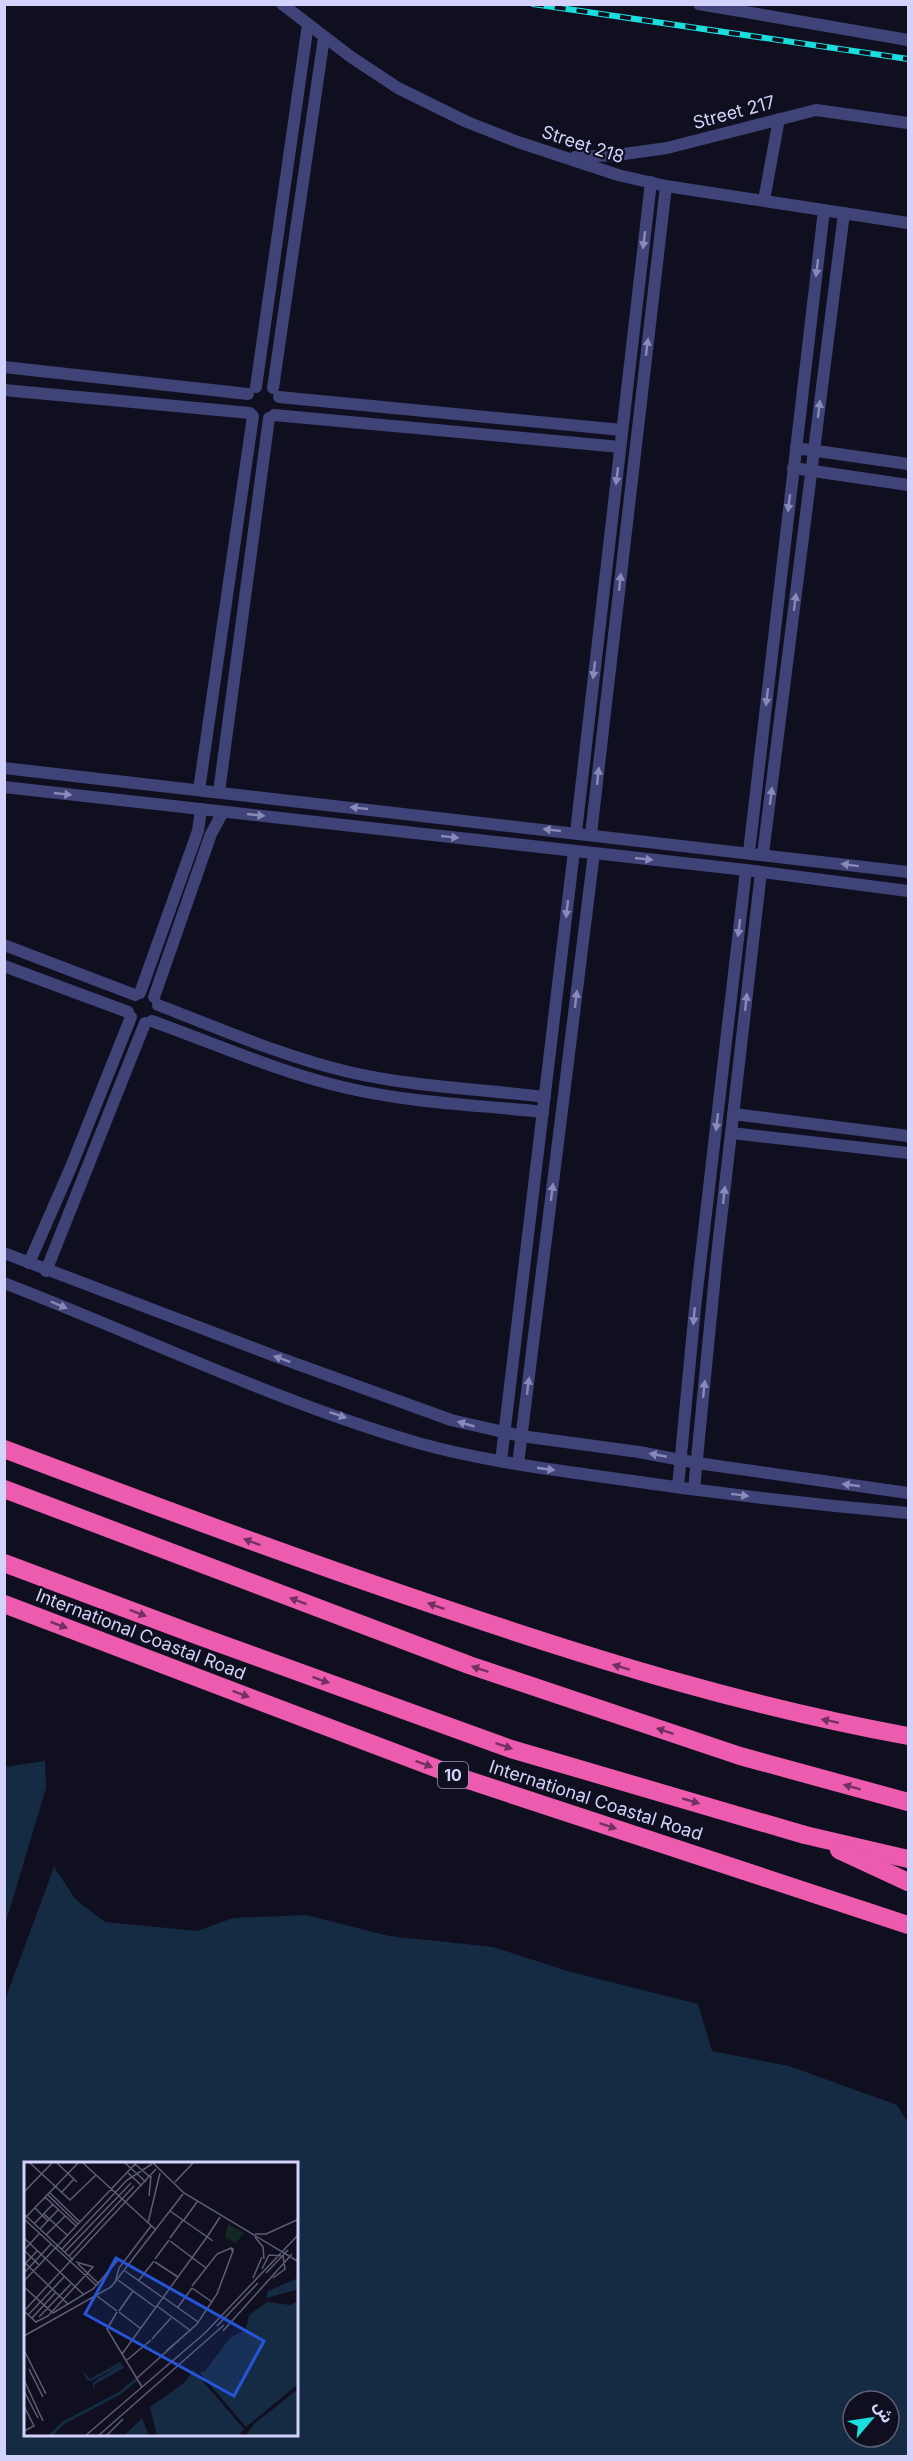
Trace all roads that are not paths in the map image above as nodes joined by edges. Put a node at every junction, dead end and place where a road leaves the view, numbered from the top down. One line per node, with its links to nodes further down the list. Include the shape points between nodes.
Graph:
1 (282, 4): 3 (street, Street 218)
2 (699, 4): 5 (street)
3 (308, 24): 4 (street, Street 218); 19 (street)
4 (324, 37): 8 (street, Street 218, via 389,83 434,107 518,142); 20 (street)
5 (909, 40)
6 (779, 119): 7 (street, Street 217, via 816,110); 8 (street, Street 217, via 667,148); 11 (street)
7 (909, 123)
8 (567, 157): 9 (street, Street 218)
9 (651, 182): 10 (street, Street 218); 16 (street, one-way to 16)
10 (666, 186): 11 (street, Street 218); 17 (street, one-way to 10)
11 (764, 200): 12 (street, Street 218)
12 (824, 210): 13 (street, Street 218); 25 (street, one-way to 25)
13 (844, 213): 14 (street, Street 218); 26 (street, one-way to 13)
14 (909, 223)
15 (4, 367): 19 (street)
16 (629, 375): 17 (street); 23 (street)
17 (644, 376): 32 (street)
18 (4, 390): 21 (street)
19 (252, 390): 20 (street, via 264,385); 21 (street, via 246,400)
20 (276, 392): 22 (street, via 279,407); 23 (street)
21 (252, 414): 22 (street, via 264,419); 38 (street)
22 (272, 416): 24 (street); 39 (street)
23 (622, 430): 24 (street)
24 (620, 447): 31 (street, one-way to 31)
25 (796, 448): 26 (street); 28 (street)
26 (814, 450): 27 (street); 29 (street)
27 (909, 464)
28 (794, 468): 29 (street); 33 (street, one-way to 33)
29 (811, 471): 30 (street); 34 (street)
30 (909, 485)
31 (608, 553): 32 (street); 43 (street, one-way to 43)
32 (623, 555): 44 (street, one-way to 32)
33 (782, 565): 34 (street); 46 (street, one-way to 46)
34 (799, 568): 48 (street, one-way to 34)
35 (4, 768): 36 (street)
36 (145, 784): 38 (street); 40 (street)
37 (4, 787): 40 (street, one-way to 40)
38 (199, 790): 39 (street)
39 (219, 792): 43 (street, one-way to 39)
40 (137, 802): 41 (street)
41 (201, 809): 42 (street); 55 (street, via 198,831)
42 (224, 812): 45 (street, one-way to 45); 56 (street, via 210,834)
43 (576, 832): 44 (street)
44 (591, 834): 46 (street)
45 (574, 851): 47 (street); 59 (street, one-way to 59)
46 (749, 852): 48 (street)
47 (594, 853): 49 (street, one-way to 49); 70 (street, one-way to 47)
48 (764, 854): 51 (street, one-way to 48)
49 (746, 870): 50 (street); 72 (street, one-way to 72)
50 (761, 872): 52 (street); 61 (street, one-way to 50)
51 (909, 872)
52 (909, 891)
53 (4, 945): 55 (street)
54 (4, 966): 57 (street)
55 (137, 994): 56 (street, via 147,993); 57 (street, via 129,1002)
56 (156, 1001): 58 (street, via 158,1012); 59 (street, via 298,1058 350,1072)
57 (130, 1015): 58 (street, via 140,1023); 66 (street)
58 (149, 1022): 60 (street, via 345,1088); 67 (street)
59 (545, 1097): 60 (street)
60 (543, 1112): 69 (street)
61 (733, 1114): 62 (street); 63 (street)
62 (731, 1133): 64 (street); 74 (street, one-way to 62)
63 (909, 1136)
64 (909, 1153)
65 (4, 1254): 66 (street)
66 (29, 1263): 67 (street)
67 (46, 1271): 69 (street, one-way to 67, via 434,1414)
68 (4, 1283): 73 (street, one-way to 73, via 245,1383 416,1442)
69 (505, 1433): 70 (street); 73 (street)
70 (521, 1436): 72 (street, one-way to 70); 75 (street)
71 (4, 1449): 83 (highway, one-way to 71, via 764,1706 587,1656 274,1551)
72 (681, 1460): 74 (street); 76 (street)
73 (501, 1461): 75 (street)
74 (697, 1463): 78 (street); 79 (street, one-way to 74)
75 (518, 1464): 76 (street, one-way to 76)
76 (678, 1487): 78 (street)
77 (4, 1489): 84 (highway, one-way to 77, via 740,1756 469,1665)
78 (693, 1489): 80 (street, one-way to 80)
79 (909, 1493)
80 (909, 1513)
81 (4, 1563): 85 (highway, International Coastal Road, one-way to 85, via 511,1749)
82 (4, 1604): 88 (highway, International Coastal Road / 10, one-way to 88, via 459,1777)
83 (909, 1736)
84 (909, 1802)
85 (805, 1835): 86 (highway, International Coastal Road); 87 (highway)
86 (909, 1859)
87 (909, 1882)
88 (909, 1924)

